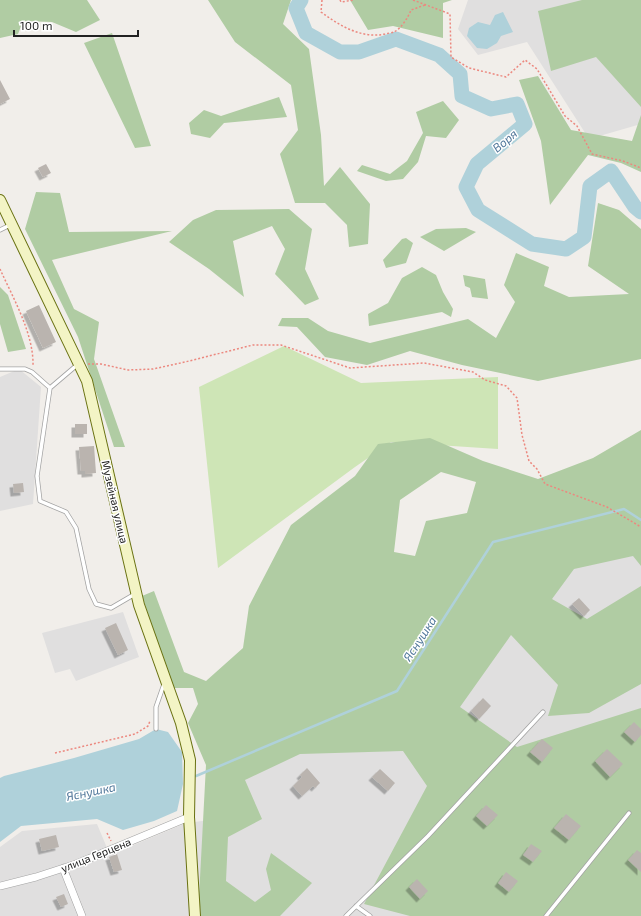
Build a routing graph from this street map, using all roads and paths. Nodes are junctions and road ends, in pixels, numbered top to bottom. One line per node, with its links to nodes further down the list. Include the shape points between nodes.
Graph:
1 (322, 0): 5 (path, via 321,12 332,20 362,35 376,36 394,32 412,10)
2 (340, 0): 3 (path)
3 (354, 0)
4 (413, 0): 5 (path)
5 (425, 5): 6 (path, via 450,14 451,57 469,68 506,77 525,60 537,69 565,116 576,126 592,154)
6 (641, 168)
7 (0, 200): 8 (street, Музейная улица)
8 (12, 224): 9 (lane); 11 (street, Музейная улица)
9 (0, 230)
10 (0, 269): 13 (path, via 22,318 31,350)
11 (79, 364): 14 (lane); 15 (path, via 101,364 128,370 153,369 253,344 281,344 350,368 424,363 473,372 486,380 506,386 517,398 522,435 529,461 545,484 608,508); 16 (street, Музейная улица, via 87,381)
12 (0, 369): 13 (lane, via 25,369)
13 (32, 372): 14 (lane)
14 (50, 388): 16 (lane, via 37,476 40,501 66,512 76,528 89,589 96,604 111,608)
15 (641, 527)
16 (136, 593): 17 (street, Музейная улица)
17 (166, 679): 18 (lane); 23 (street, Музейная улица, via 190,760)
18 (156, 707): 20 (lane); 21 (path, via 148,726 135,734)
19 (543, 712): 26 (lane, via 428,836)
20 (156, 729)
21 (55, 753)
22 (629, 813): 31 (lane)
23 (189, 816): 24 (street, улица Герцена); 28 (street, Музейная улица)
24 (63, 868): 25 (street, улица Герцена); 27 (street)
25 (0, 886)
26 (356, 906): 29 (lane); 30 (lane)
27 (82, 916)
28 (195, 916)
29 (346, 916)
30 (370, 916)
31 (546, 916)

